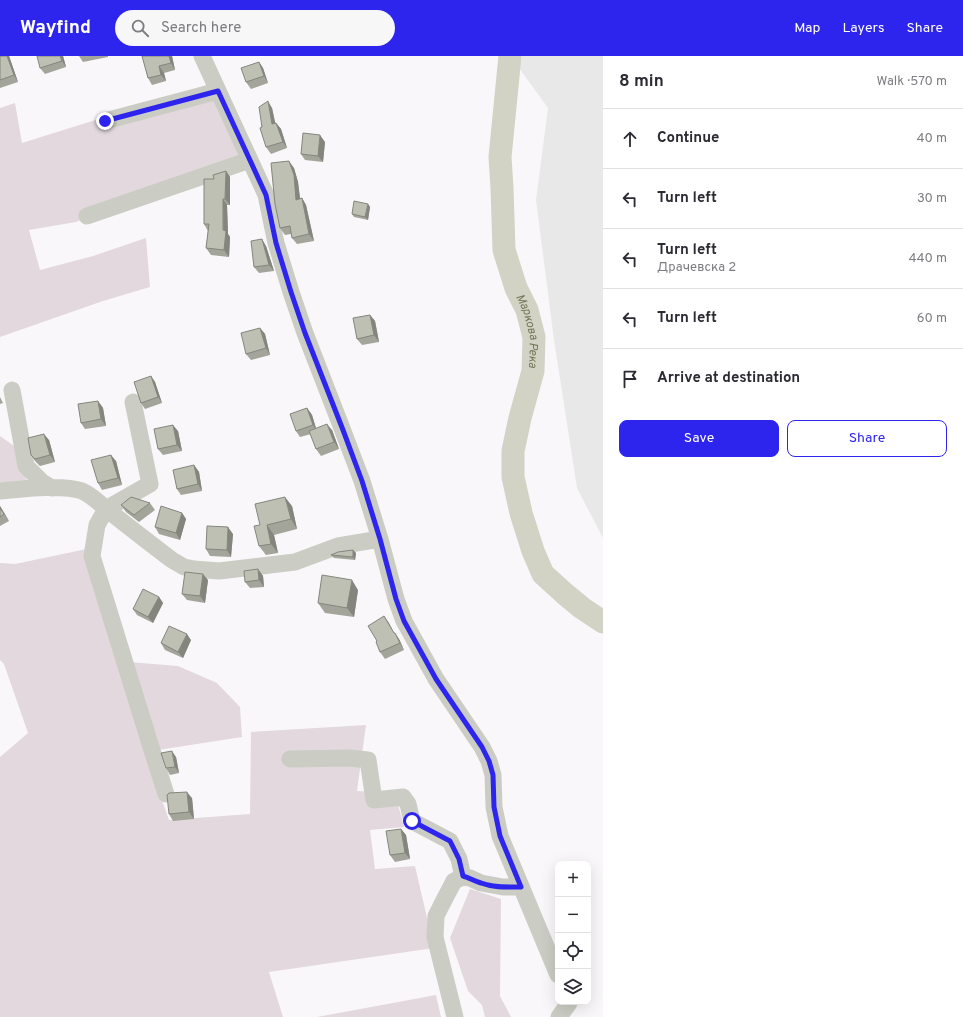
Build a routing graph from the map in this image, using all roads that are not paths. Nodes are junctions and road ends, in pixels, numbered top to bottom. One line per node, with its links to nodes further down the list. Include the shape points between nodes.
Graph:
1 (202, 56): 2 (street)
2 (218, 91): 3 (street); 4 (street)
3 (105, 121)
4 (250, 160): 5 (street); 11 (street, via 266,195 276,243 305,333 362,481)
5 (87, 216)
6 (12, 390): 8 (street, via 26,466)
7 (133, 402): 10 (street, via 150,484)
8 (52, 488): 9 (street); 10 (street, via 81,491 93,497)
9 (0, 490)
10 (106, 509): 11 (street, via 172,560 194,569 219,571 295,562 338,546); 13 (street, via 97,525 92,556)
11 (380, 539): 15 (street, via 404,621 436,679 489,761 500,836)
12 (290, 759): 14 (street, via 368,760 374,800 403,797 408,804 412,821 450,841 459,859)
13 (166, 794)
14 (463, 876): 15 (street, via 503,888); 18 (street, via 454,881 436,916 435,937)
15 (521, 887): 16 (street)
16 (555, 969)
17 (571, 1007): 19 (street)
18 (456, 1017)
19 (559, 1017)

